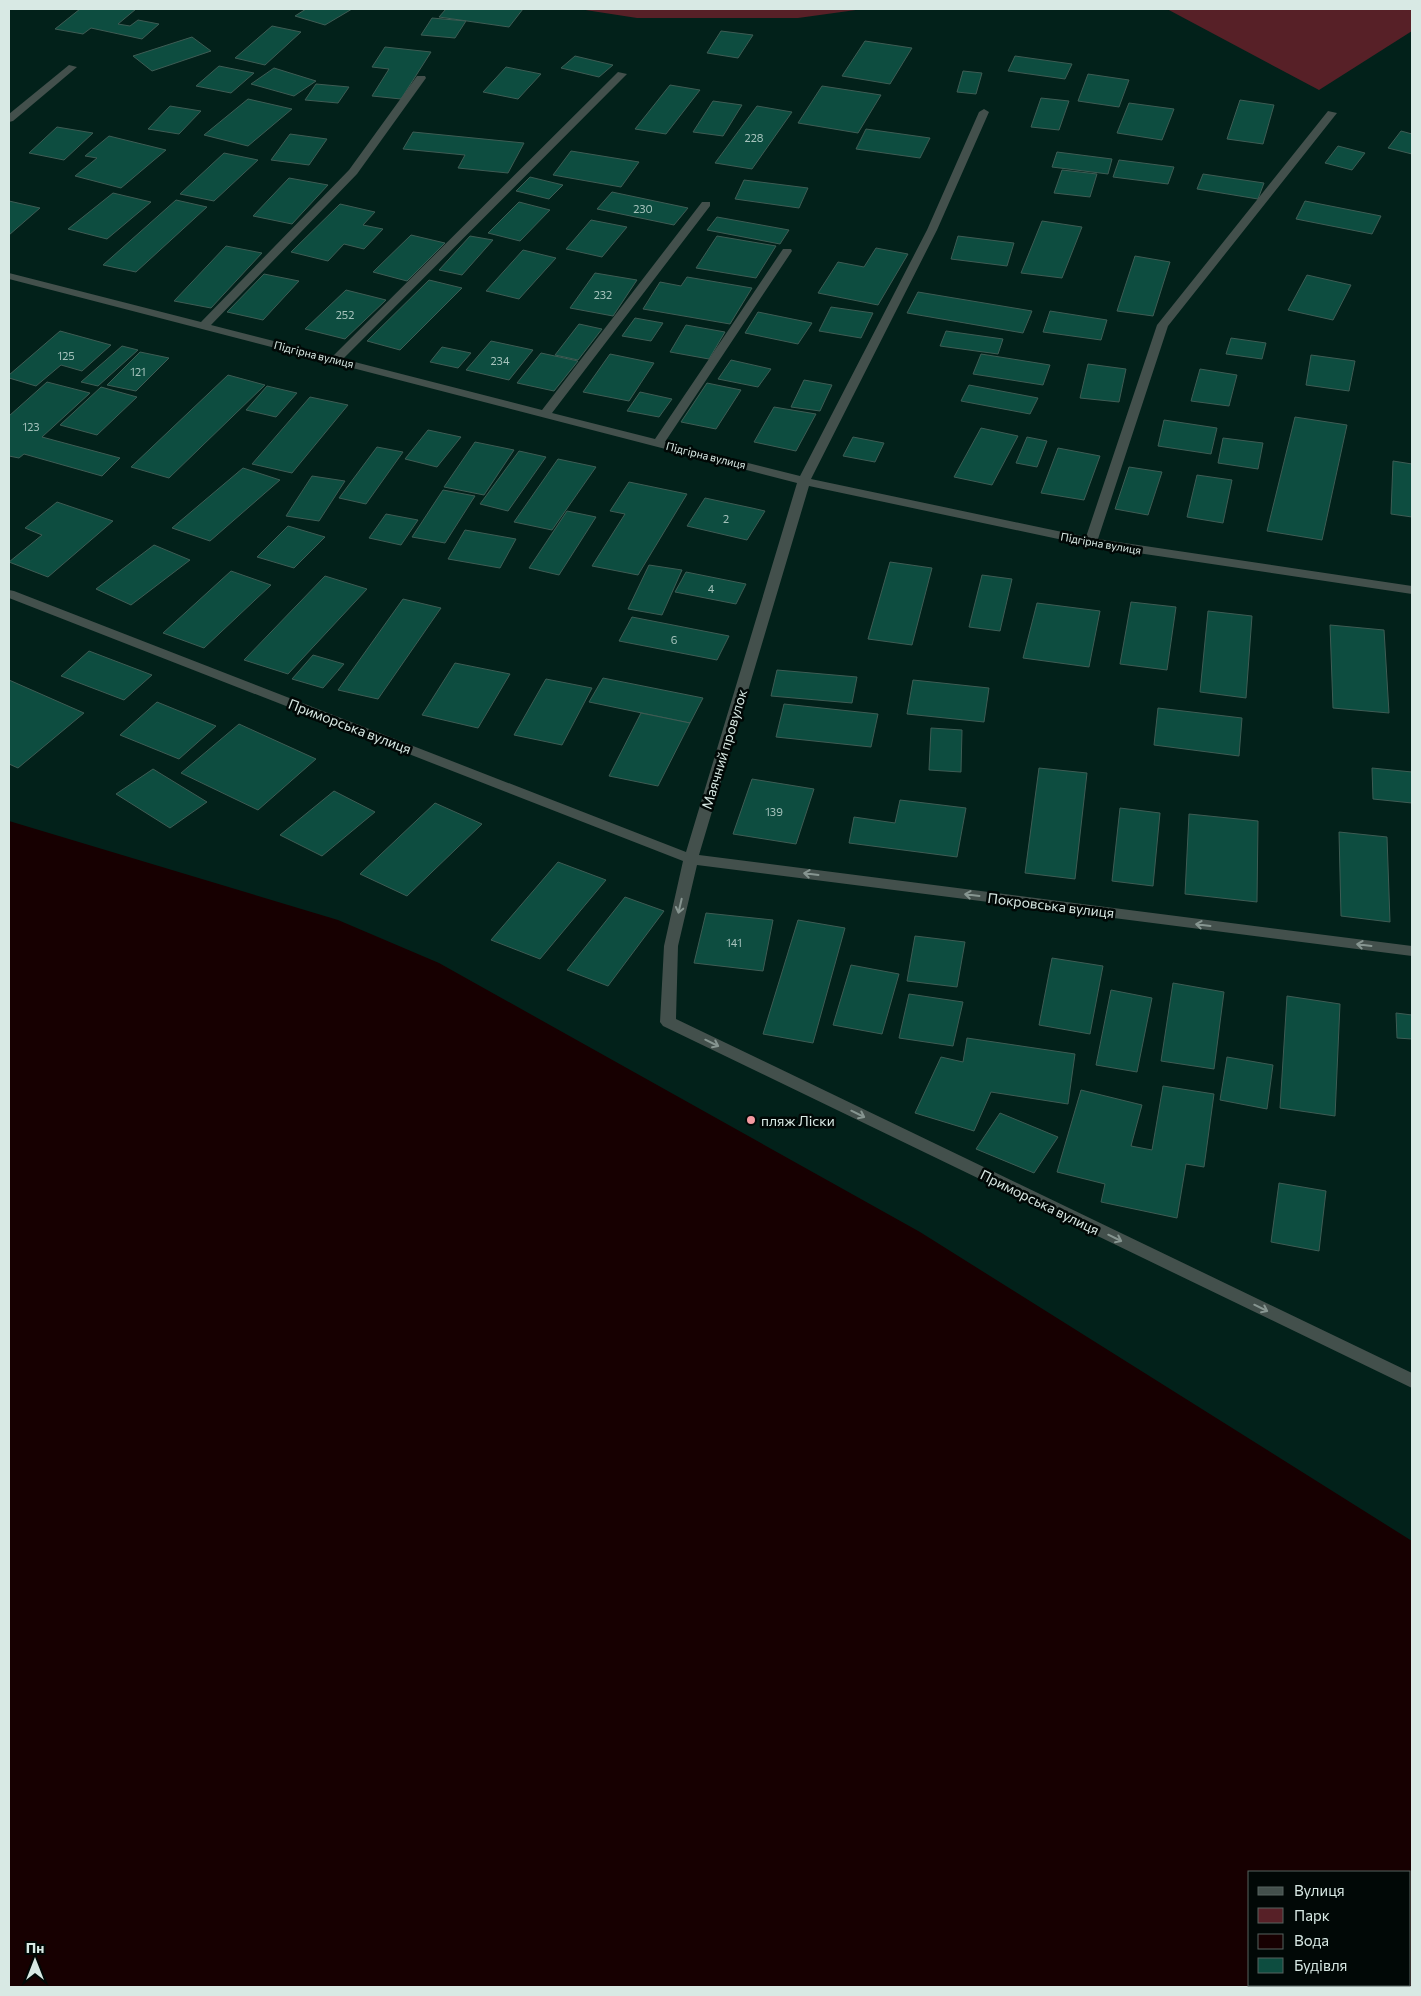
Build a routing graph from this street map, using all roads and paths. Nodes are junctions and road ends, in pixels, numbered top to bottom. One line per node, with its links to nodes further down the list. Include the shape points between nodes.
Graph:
1 (72, 67): 6 (street)
2 (622, 74): 11 (street)
3 (421, 78): 10 (street, via 353,172)
4 (984, 112): 14 (street, Маячний провулок, via 932,230)
5 (1332, 113): 15 (street, via 1163,325)
6 (9, 119)
7 (706, 204): 12 (street)
8 (787, 251): 13 (street)
9 (9, 276): 10 (street, Підгірна вулиця)
10 (204, 326): 11 (street, Підгірна вулиця)
11 (336, 360): 12 (street, Підгірна вулиця)
12 (545, 414): 13 (street, Підгірна вулиця)
13 (658, 443): 14 (street, Підгірна вулиця)
14 (804, 481): 15 (street, Підгірна вулиця); 18 (street, Маячний провулок)
15 (1091, 542): 16 (street, Підгірна вулиця)
16 (1412, 590)
17 (9, 594): 18 (street, Приморська вулиця)
18 (690, 859): 19 (street, Покровська вулиця, one-way to 18); 20 (street, Маячний провулок, one-way to 20, via 671,946)
19 (1412, 952)
20 (668, 1022): 21 (street, Приморська вулиця, one-way to 21)
21 (1412, 1381)

